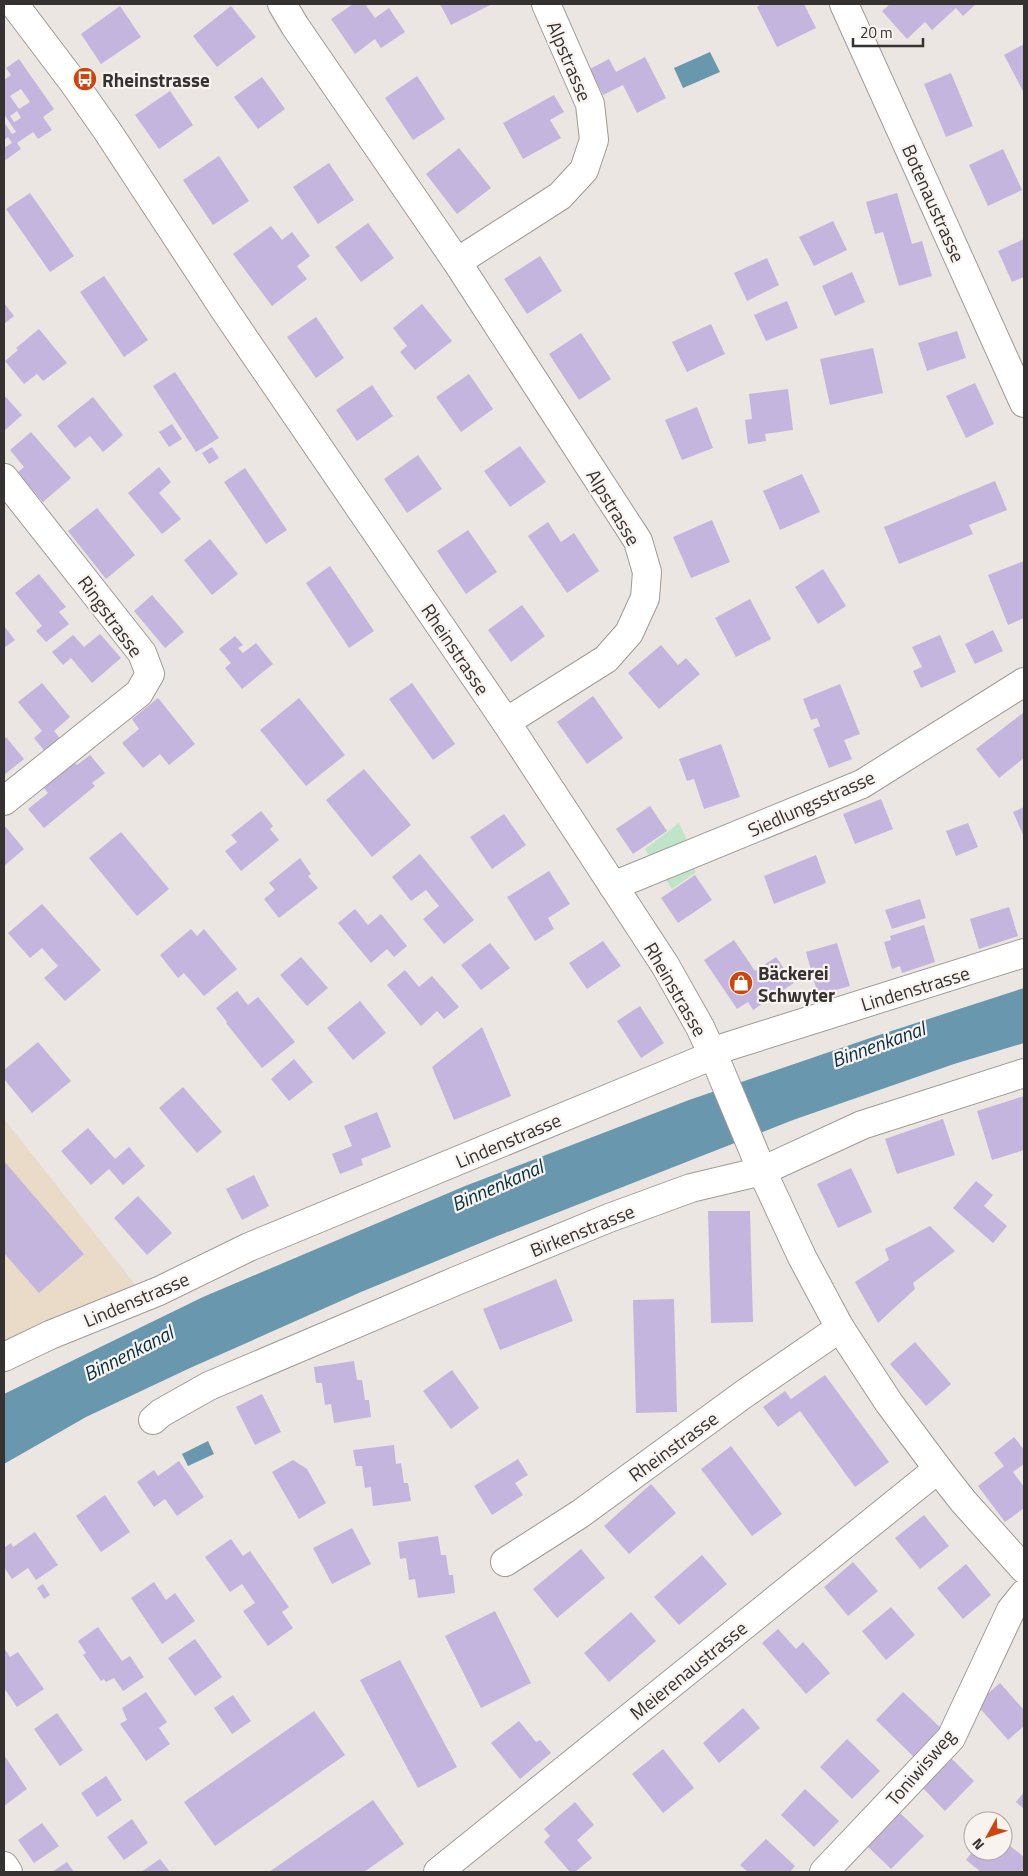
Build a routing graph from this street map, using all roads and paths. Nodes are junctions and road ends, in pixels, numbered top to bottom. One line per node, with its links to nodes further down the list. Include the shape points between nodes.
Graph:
1 (13, 4): 5 (street); 10 (street, Rheinstrasse, via 103,125 226,312)
2 (282, 4): 6 (street, Alpstrasse)
3 (546, 4): 6 (street, Alpstrasse, via 590,104 594,140 584,170 560,196)
4 (844, 4): 7 (street, Botenaustrasse)
5 (4, 21)
6 (457, 262): 10 (street, Alpstrasse, via 638,541 647,572 645,598 629,633 606,659)
7 (1024, 403)
8 (4, 478): 11 (street, Ringstrasse, via 142,654 150,674 139,693)
9 (1024, 682): 12 (street, Siedlungsstrasse, via 862,784)
10 (506, 722): 12 (street, Rheinstrasse)
11 (4, 801)
12 (613, 886): 14 (street, Rheinstrasse, via 665,965)
13 (1024, 953): 14 (street, Lindenstrasse, via 726,1047)
14 (715, 1061): 16 (street, Rheinstrasse); 18 (street, Lindenstrasse, via 249,1247 158,1291)
15 (1024, 1074): 16 (street, Birkenstrasse, via 862,1125)
16 (758, 1164): 17 (street, Rheinstrasse); 19 (street, Birkenstrasse, via 609,1218 209,1386)
17 (840, 1328): 20 (street, Rheinstrasse, via 888,1403); 21 (street, Rheinstrasse, via 580,1514)
18 (4, 1357)
19 (153, 1420)
20 (938, 1469): 22 (street, Rheinstrasse); 26 (street, Meierenaustrasse)
21 (505, 1562)
22 (1024, 1568)
23 (1024, 1594): 27 (street, Toniwisweg, via 1011,1610 951,1738)
24 (4, 1866): 25 (street)
25 (8, 1872)
26 (438, 1872)
27 (824, 1872)

